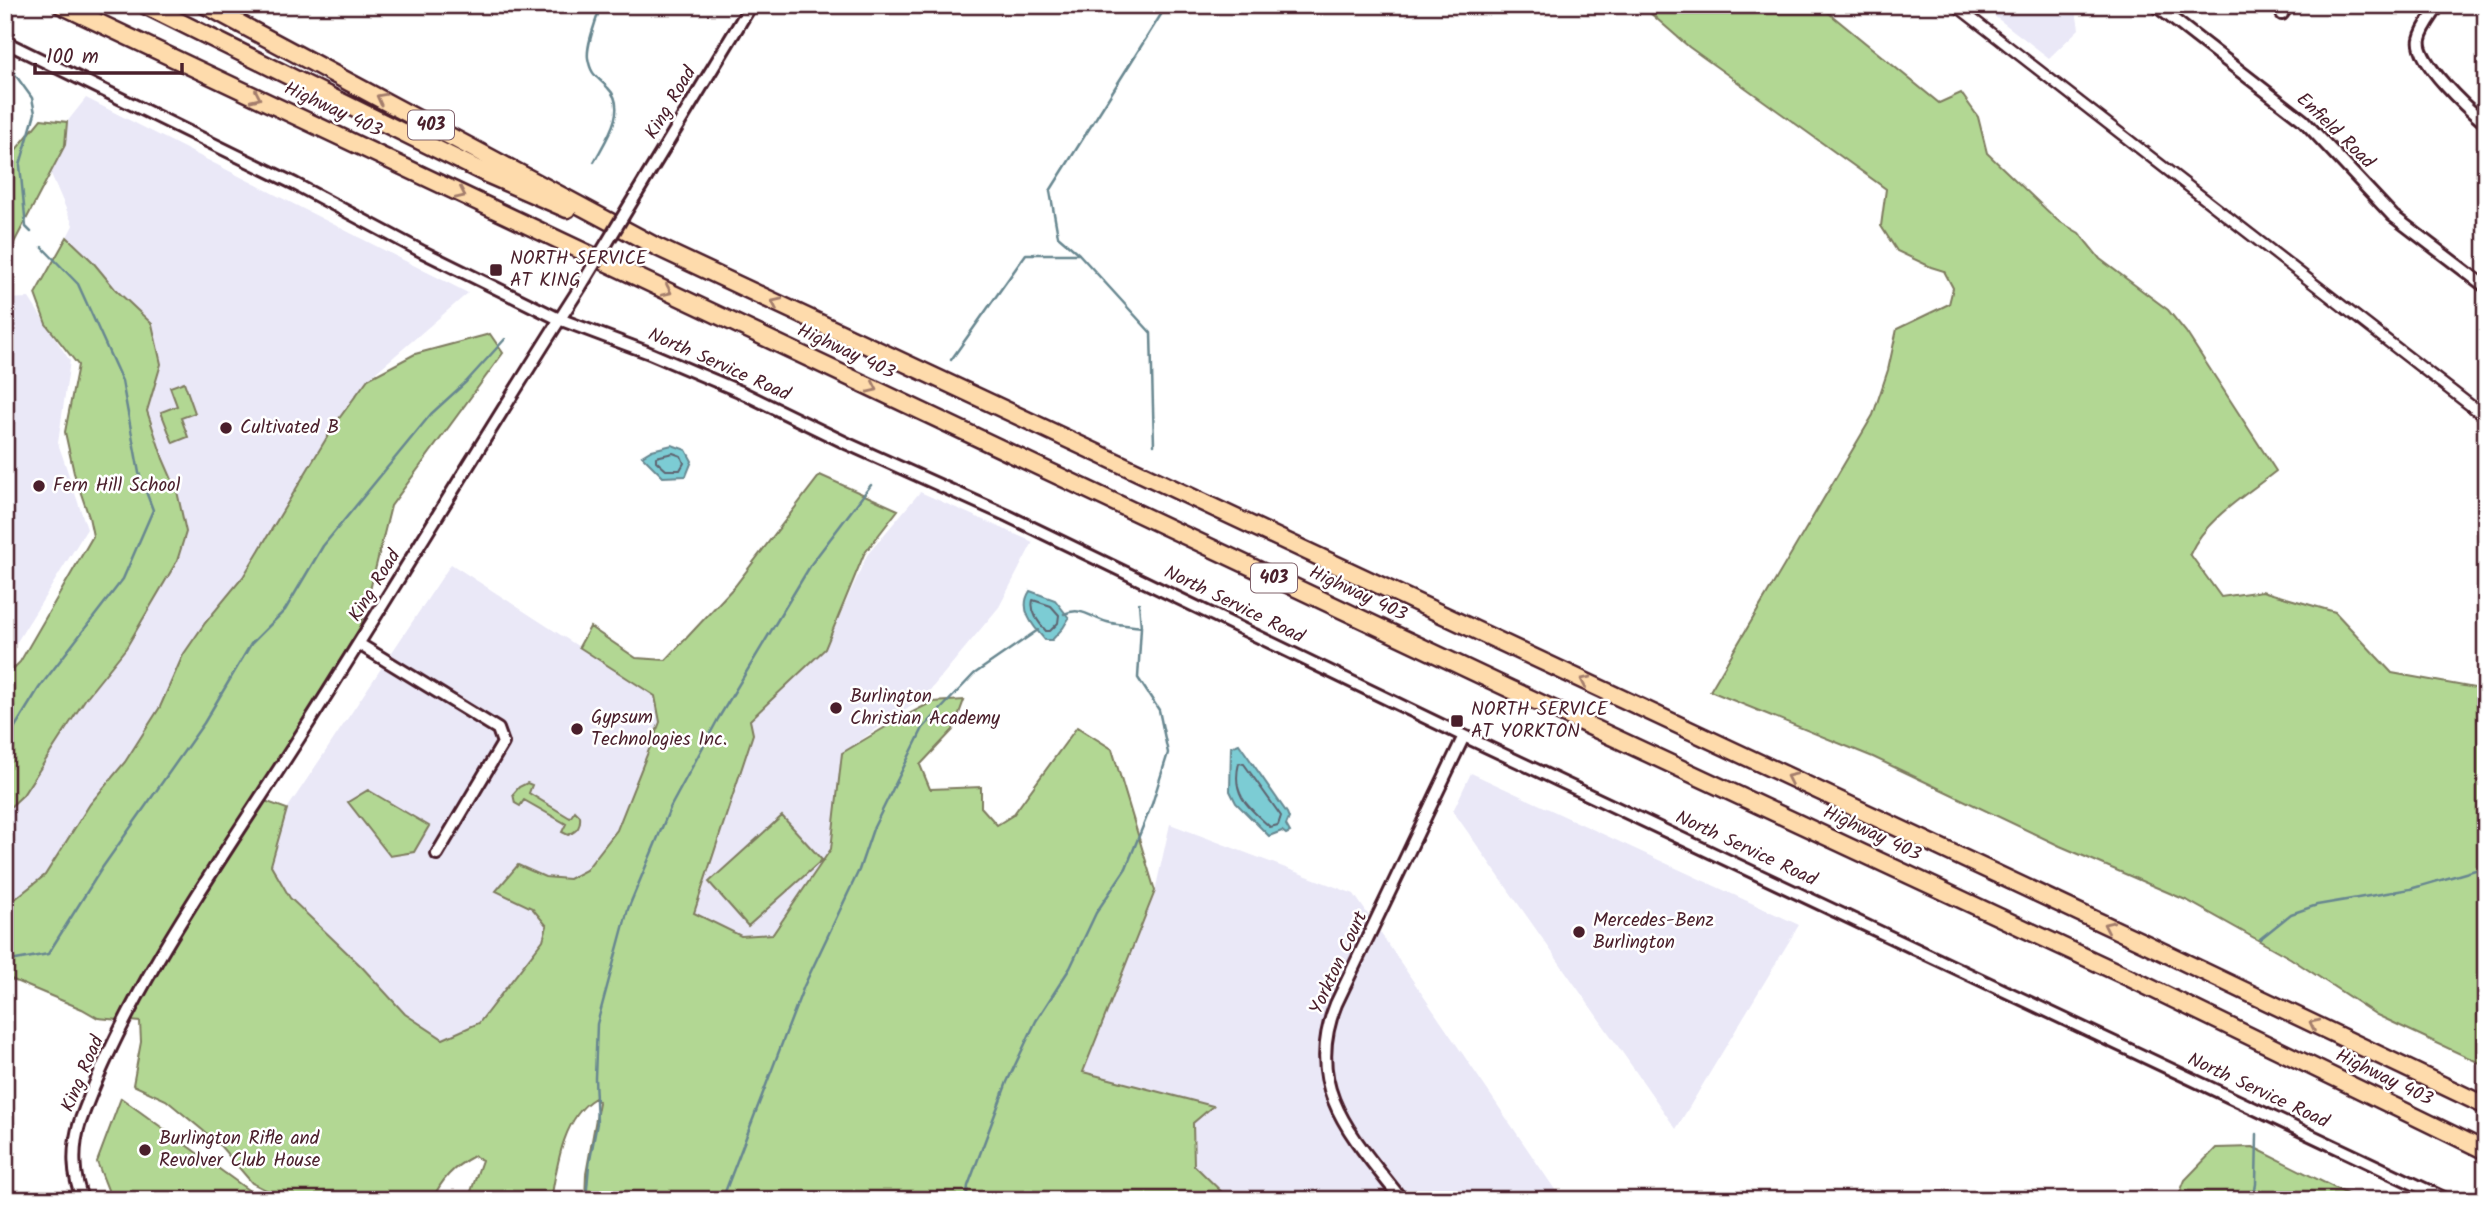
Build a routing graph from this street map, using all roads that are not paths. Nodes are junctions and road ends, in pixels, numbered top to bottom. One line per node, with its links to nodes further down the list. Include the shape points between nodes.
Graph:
1 (61, 5): 16 (highway, Highway 403 / 403, one-way to 16, via 2130,978)
2 (145, 5): 9 (highway, via 489,175)
3 (205, 5): 9 (highway, Highway 403 / 403, one-way to 3)
4 (751, 5): 11 (street, King Road, bridge)
5 (2155, 5): 10 (street, Enfield Road, via 2303,120 2393,216)
6 (2439, 5): 8 (street, via 2420,38 2420,47 2429,67)
7 (5, 41): 11 (street, North Service Road)
8 (2486, 124)
9 (657, 247): 15 (highway, Highway 403 / 403, one-way to 9)
10 (2486, 287)
11 (559, 319): 12 (street, King Road); 13 (street, North Service Road, via 739,391)
12 (359, 644): 14 (street, via 498,729 503,743); 17 (street, King Road, via 132,1006 80,1125 74,1157 76,1185)
13 (1464, 736): 18 (street, Yorkton Court, via 1327,1026 1325,1072 1334,1102 1349,1131); 19 (street, North Service Road)
14 (437, 854)
15 (2486, 1106)
16 (2486, 1150)
17 (83, 1200)
18 (1402, 1200)
19 (2448, 1200)

